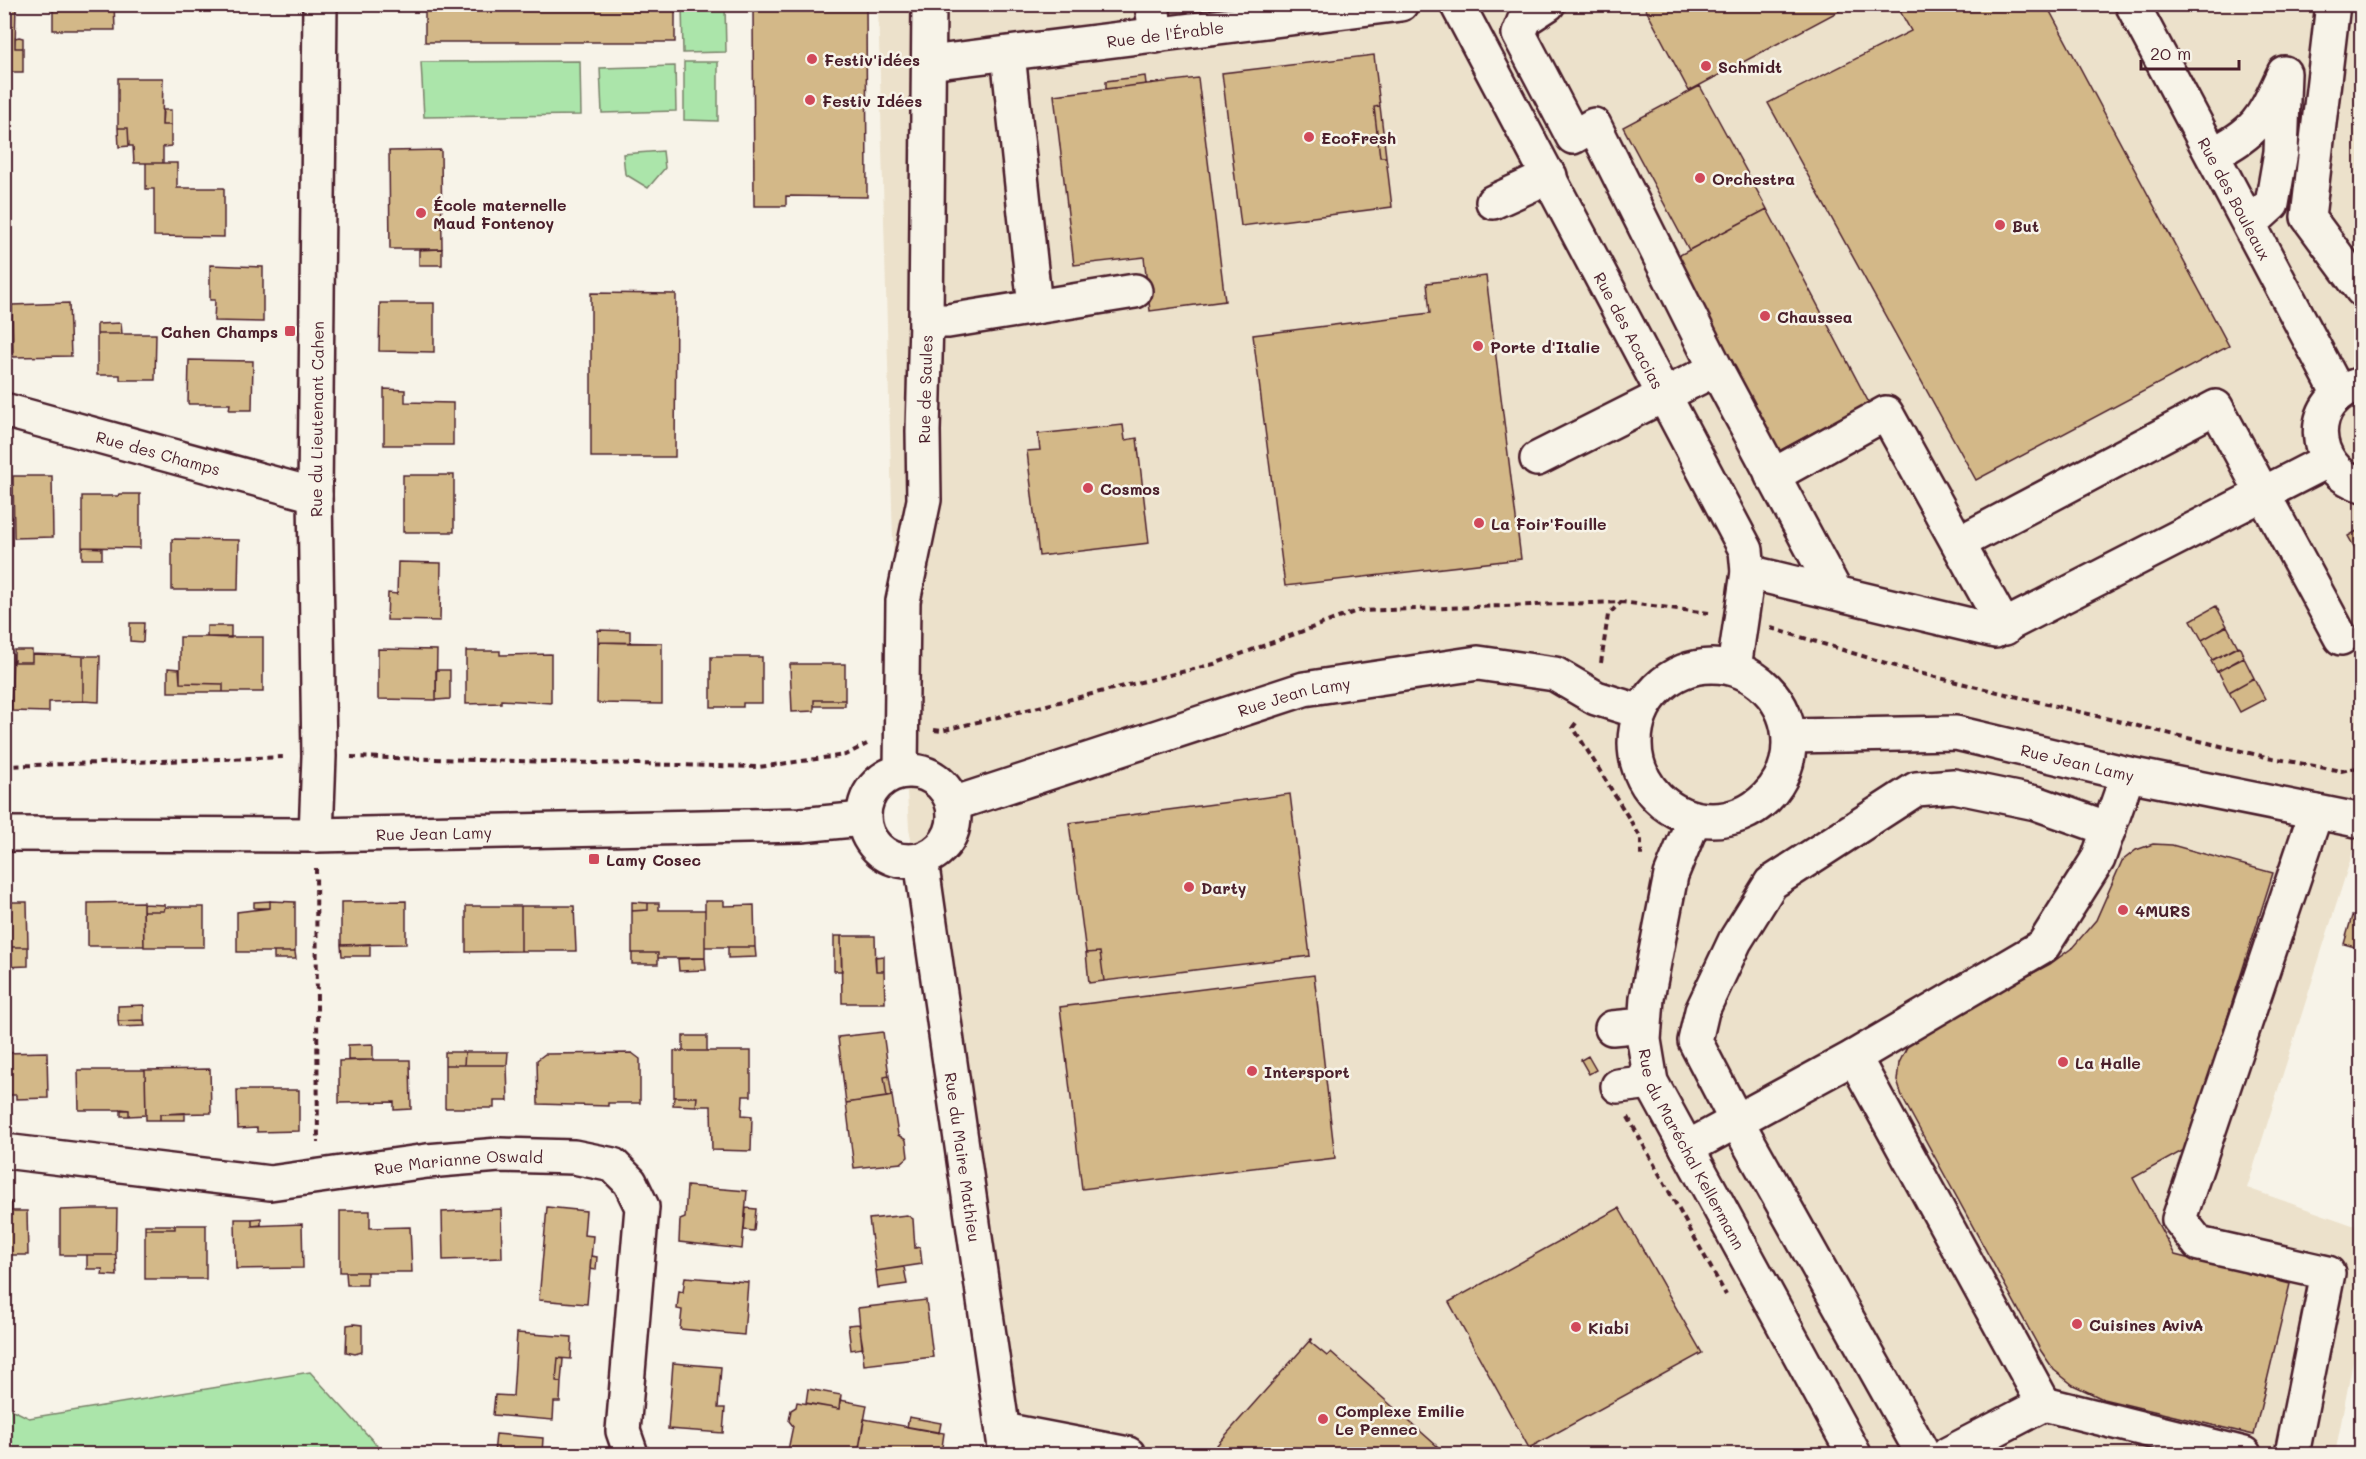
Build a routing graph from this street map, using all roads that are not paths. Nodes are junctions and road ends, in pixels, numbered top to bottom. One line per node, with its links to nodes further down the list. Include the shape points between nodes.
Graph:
1 (320, 4): 29 (street, Rue du Lieutenant Cahen)
2 (929, 4): 11 (street, Rue de Saules)
3 (1401, 4): 8 (street, Rue de l'Érable)
4 (1457, 4): 14 (street, Rue des Acacias)
5 (1548, 4): 12 (street, via 1525,19 1519,34)
6 (2132, 4): 13 (street, Rue des Bouleaux)
7 (2333, 4): 17 (street, via 2308,217)
8 (1215, 17): 9 (street, Rue de l'Érable)
9 (1154, 20): 10 (street, Rue de l'Érable)
10 (1008, 54): 11 (street, Rue de l'Érable); 19 (street)
11 (929, 63): 20 (street, Rue de Saules)
12 (1573, 136): 14 (street); 21 (street, via 1594,125)
13 (2213, 154): 16 (street, Rue des Bouleaux); 16 (street, via 2246,136 2262,119 2284,73 2281,152 2272,204)
14 (1544, 166): 15 (street); 23 (street, Rue des Acacias)
15 (1493, 202)
16 (2250, 224): 22 (street, Rue des Bouleaux)
17 (2361, 290)
18 (1134, 291): 19 (street)
19 (1035, 307): 20 (street)
20 (926, 321): 39 (street, Rue de Saules, via 924,500 903,601)
21 (1716, 369): 23 (street); 27 (street)
22 (2350, 389): 26 (street, Rue des Bouleaux, via 2322,418 2321,447)
23 (1663, 396): 25 (street); 32 (street, Rue des Acacias, via 1746,550)
24 (4, 410): 29 (street, Rue des Champs)
25 (1537, 459)
26 (2328, 461): 28 (street, via 2337,473); 30 (street)
27 (1772, 476): 31 (street, via 1886,413); 33 (street)
28 (2361, 485)
29 (315, 495): 48 (street, Rue du Lieutenant Cahen, via 319,756)
30 (2264, 495): 31 (street, via 2216,407); 34 (street); 35 (street)
31 (1959, 543): 34 (street)
32 (1748, 572): 33 (street); 36 (street, Rue des Acacias)
33 (1835, 591): 34 (street, via 1995,631)
34 (2005, 628)
35 (2341, 638)
36 (1734, 668): 37 (street, via 1709,665 1684,670 1658,687); 38 (street, via 1767,687 1782,708)
37 (1641, 711): 41 (street, Rue Jean Lamy, via 1596,698 1555,674 1478,663 1304,689); 44 (street, via 1634,746 1643,779 1665,804)
38 (1790, 736): 40 (street, Rue Jean Lamy, via 1956,733); 44 (street, via 1788,760 1779,784 1760,805 1728,819)
39 (901, 771): 41 (street, via 922,772 939,782); 43 (street, via 882,779 867,797)
40 (2128, 774): 42 (street, Rue Jean Lamy); 46 (street)
41 (953, 804): 49 (street, via 954,826 938,852)
42 (2316, 812): 45 (street, Rue Jean Lamy); 64 (street, via 2179,1219 2199,1244 2328,1273)
43 (863, 819): 48 (street, Rue Jean Lamy, via 801,825); 49 (street, via 873,846 895,860)
44 (1694, 819): 51 (street, Rue du Maréchal Kellermann, via 1671,875 1628,1027)
45 (2361, 821)
46 (2109, 829): 50 (street, via 2098,859 2043,946); 53 (street, via 2036,803 1954,786 1917,789 1771,882 1735,941 1701,1011 1695,1041)
47 (4, 834): 48 (street, Rue Jean Lamy)
48 (316, 835)
49 (921, 860): 57 (street, Rue du Maire Mathieu)
50 (1854, 1057): 53 (street); 56 (street)
51 (1651, 1082): 52 (street); 54 (street, Rue du Maréchal Kellermann)
52 (1618, 1086)
53 (1736, 1120): 54 (street); 61 (street)
54 (1687, 1148): 60 (street, Rue du Maréchal Kellermann)
55 (4, 1151): 58 (street, Rue Marianne Oswald, via 270,1183 499,1155 574,1157 613,1165 630,1182 642,1207 623,1431)
56 (2044, 1404): 62 (street); 63 (street)
57 (1004, 1442): 59 (street)
58 (631, 1455)
59 (1128, 1455)
60 (1854, 1455)
61 (1923, 1455)
62 (1948, 1455)
63 (2244, 1455)
64 (2292, 1455)

